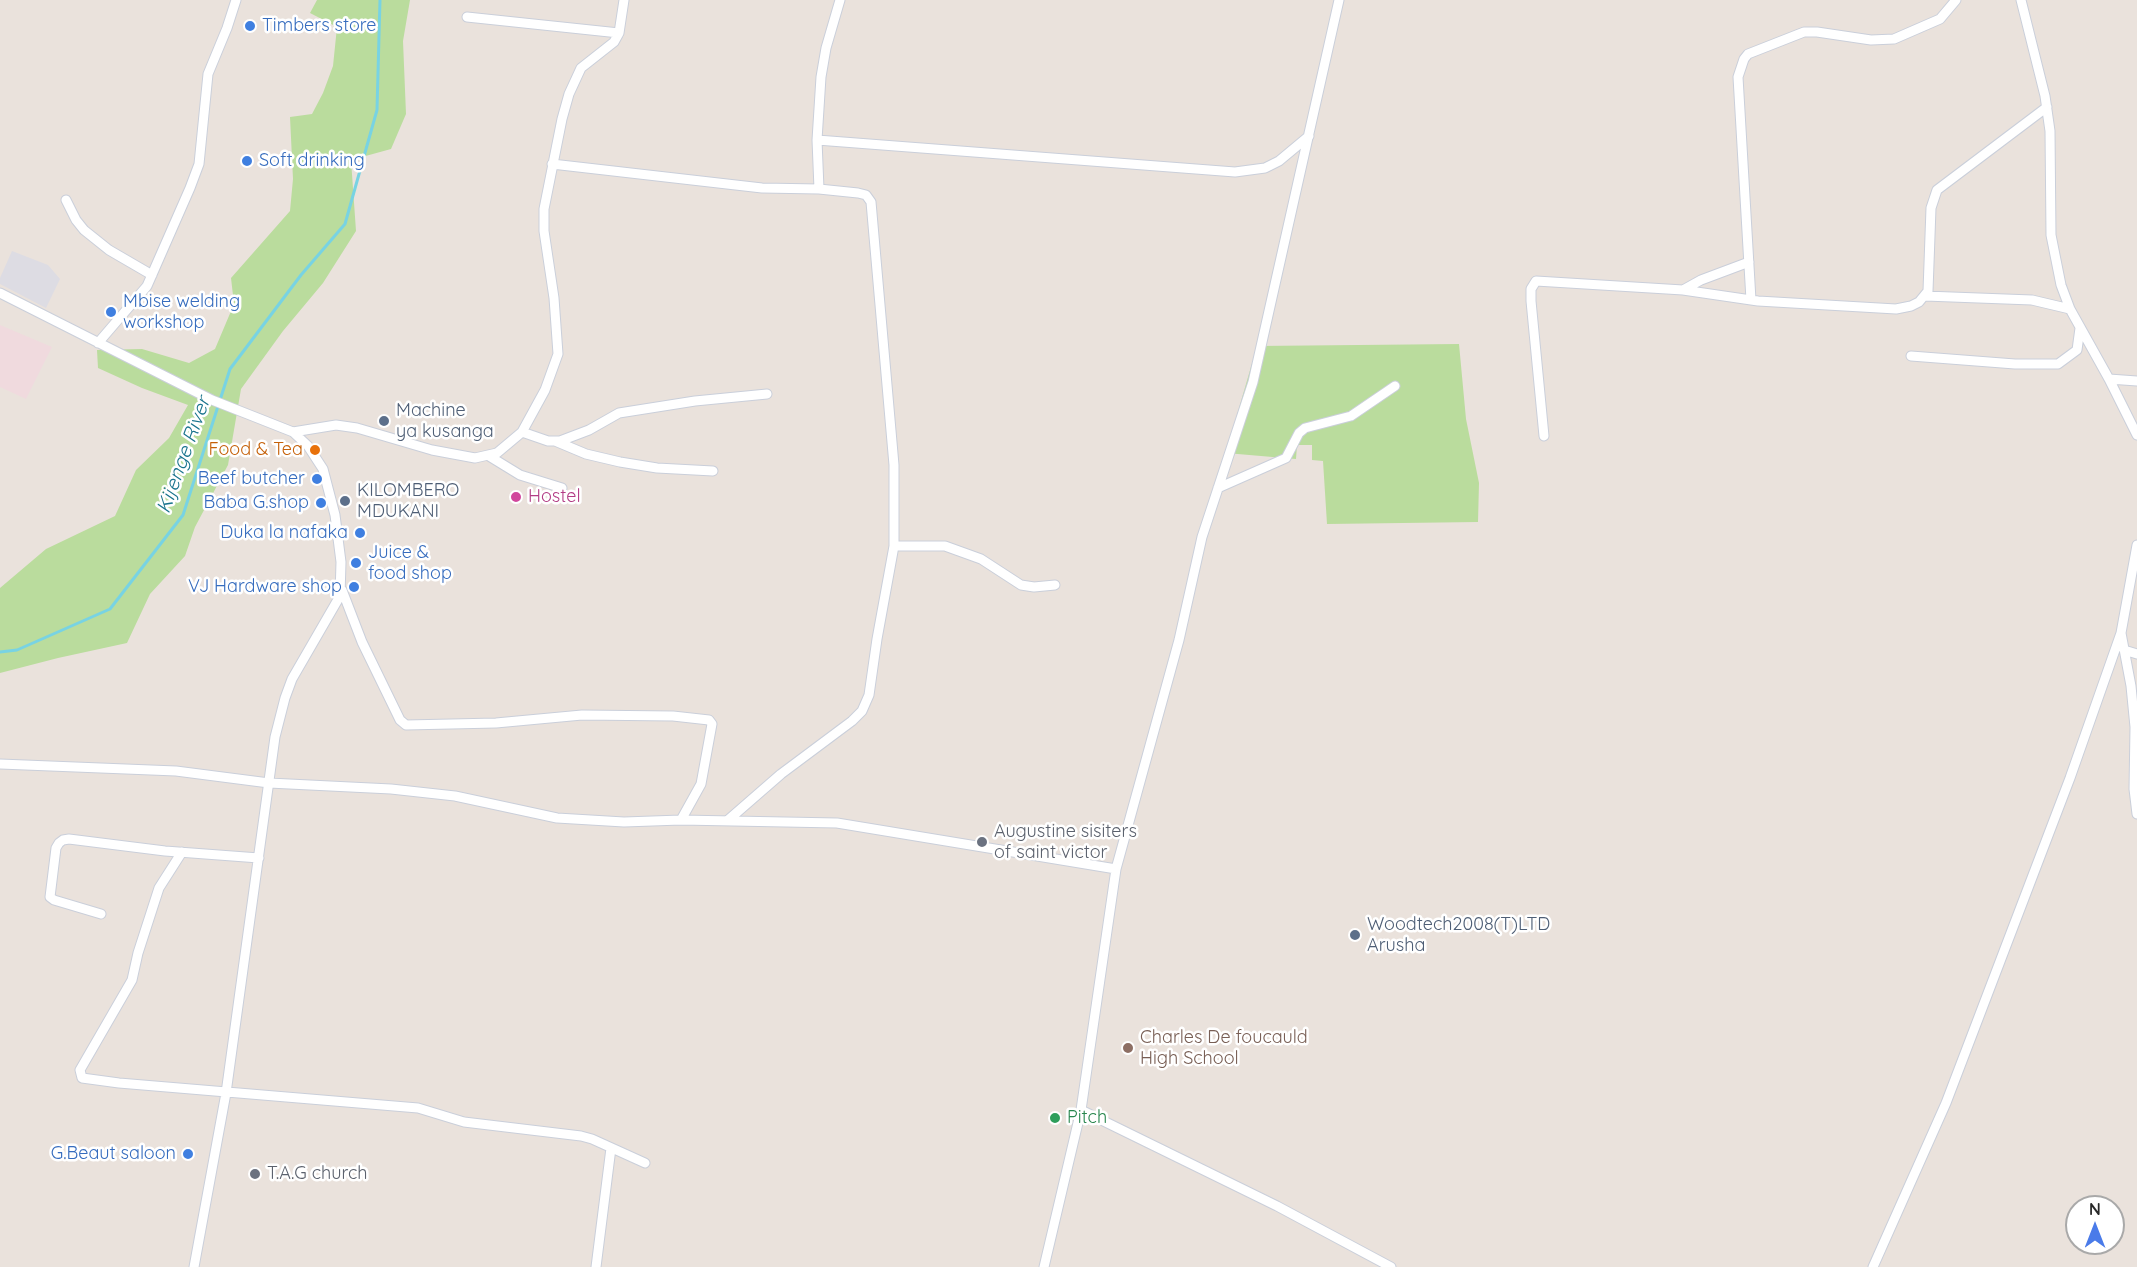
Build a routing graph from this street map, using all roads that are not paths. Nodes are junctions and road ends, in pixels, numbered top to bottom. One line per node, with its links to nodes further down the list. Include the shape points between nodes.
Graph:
1 (236, 0): 16 (street, via 208,74 197,170)
2 (624, 0): 8 (street)
3 (840, 0): 11 (street, via 821,77)
4 (1339, 0): 10 (street)
5 (1956, 0): 15 (street, via 1940,19 1894,39 1804,32 1744,58 1738,77)
6 (2020, 0): 9 (street)
7 (467, 17): 8 (street)
8 (619, 33): 12 (street, via 614,42 581,69 574,81)
9 (2047, 107): 19 (street, via 1937,190 1931,208 1928,291); 21 (street, via 2051,235)
10 (1309, 136): 11 (street, via 1265,168 1235,172); 37 (street, via 1253,382)
11 (817, 140): 13 (street)
12 (552, 164): 13 (street, via 762,188); 30 (street, via 544,231 558,354 545,390)
13 (819, 189): 39 (street, via 866,195 871,202 894,465)
14 (66, 200): 16 (street, via 84,230)
15 (1749, 262): 17 (street); 20 (street)
16 (152, 275): 23 (street, via 141,294)
17 (1683, 290): 20 (street); 32 (street, via 1545,280 1533,284 1531,301)
18 (0, 293): 23 (street)
19 (1924, 296): 20 (street, via 1911,306 1896,309); 21 (street, via 2032,300)
20 (1751, 300)
21 (2070, 309): 22 (street)
22 (2080, 328): 24 (street, via 2077,350 2058,364); 25 (street)
23 (98, 343): 29 (street, via 212,400)
24 (1911, 356)
25 (2109, 379): 26 (street); 31 (street)
26 (2137, 381)
27 (1395, 386): 37 (street, via 1351,416 1305,428 1286,458)
28 (767, 394): 33 (street, via 627,412 568,439)
29 (293, 432): 34 (street, via 336,425 458,456); 41 (street, via 316,456 329,488 339,537)
30 (522, 432): 33 (street); 34 (street)
31 (2137, 435)
32 (1544, 436)
33 (555, 441): 35 (street, via 620,462)
34 (489, 456): 36 (street, via 519,475)
35 (712, 471)
36 (562, 488)
37 (1218, 488): 52 (street)
38 (2137, 545): 42 (street)
39 (894, 546): 40 (street, via 945,546 981,559 1021,585); 49 (street, via 869,695 862,711)
40 (1055, 585)
41 (341, 588): 46 (street, via 288,688 275,737); 48 (street, via 362,642 406,725 496,723 582,715 673,716 711,721 701,784)
42 (2121, 633): 43 (street); 62 (street, via 1946,1102)
43 (2124, 650): 44 (street); 47 (street, via 2135,727)
44 (2137, 654)
45 (0, 764): 46 (street, via 176,771)
46 (269, 783): 48 (street, via 430,793 557,818); 51 (street)
47 (2137, 814)
48 (681, 820): 49 (street)
49 (727, 821): 52 (street, via 837,823)
50 (182, 852): 51 (street); 53 (street, via 69,839 59,843 51,897); 54 (street, via 156,893 129,988 80,1074 85,1080)
51 (259, 858): 54 (street)
52 (1116, 869): 55 (street)
53 (101, 914)
54 (226, 1093): 56 (street, via 418,1108 464,1122 581,1136); 58 (street)
55 (1081, 1110): 60 (street); 61 (street)
56 (611, 1148): 57 (street); 59 (street)
57 (645, 1163)
58 (194, 1267)
59 (596, 1267)
60 (1044, 1267)
61 (1391, 1267)
62 (1873, 1267)

